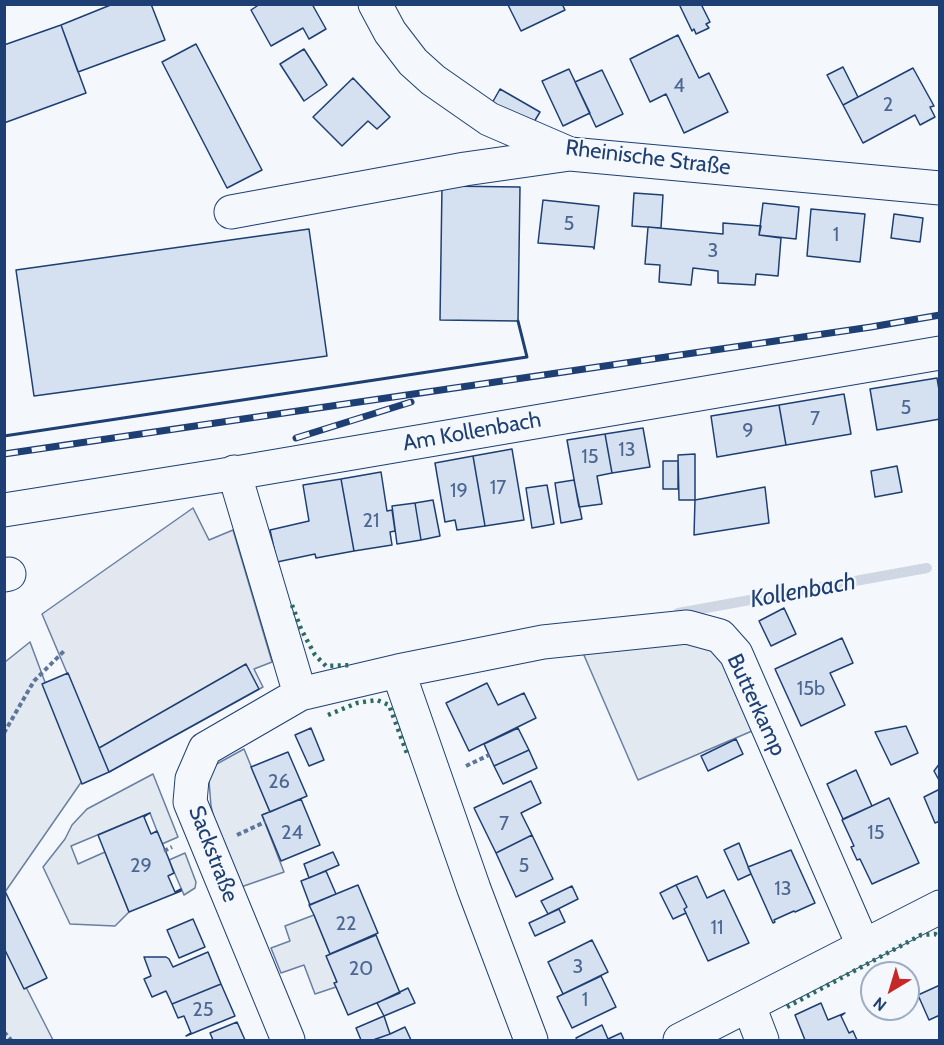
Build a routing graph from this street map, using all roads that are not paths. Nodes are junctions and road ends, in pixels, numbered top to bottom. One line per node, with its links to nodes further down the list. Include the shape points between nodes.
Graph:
1 (375, 4): 2 (street, Rheinische Straße, via 390,32 433,80 489,119)
2 (570, 154): 3 (street, Rheinische Straße); 4 (street)
3 (939, 188)
4 (231, 212)
5 (939, 352): 6 (street, Am Kollenbach)
6 (234, 472): 7 (street, Am Kollenbach); 9 (street)
7 (4, 510)
8 (398, 671): 9 (street, Butterkamp); 11 (street, Butterkamp, via 543,642 687,627 720,636 736,654); 14 (street)
9 (300, 694): 13 (street, Sackstraße, via 205,749 192,779 190,802)
10 (939, 907): 11 (street)
11 (863, 945): 12 (street)
12 (749, 1006): 15 (street); 16 (street)
13 (288, 1041)
14 (531, 1041)
15 (680, 1041)
16 (762, 1041)

